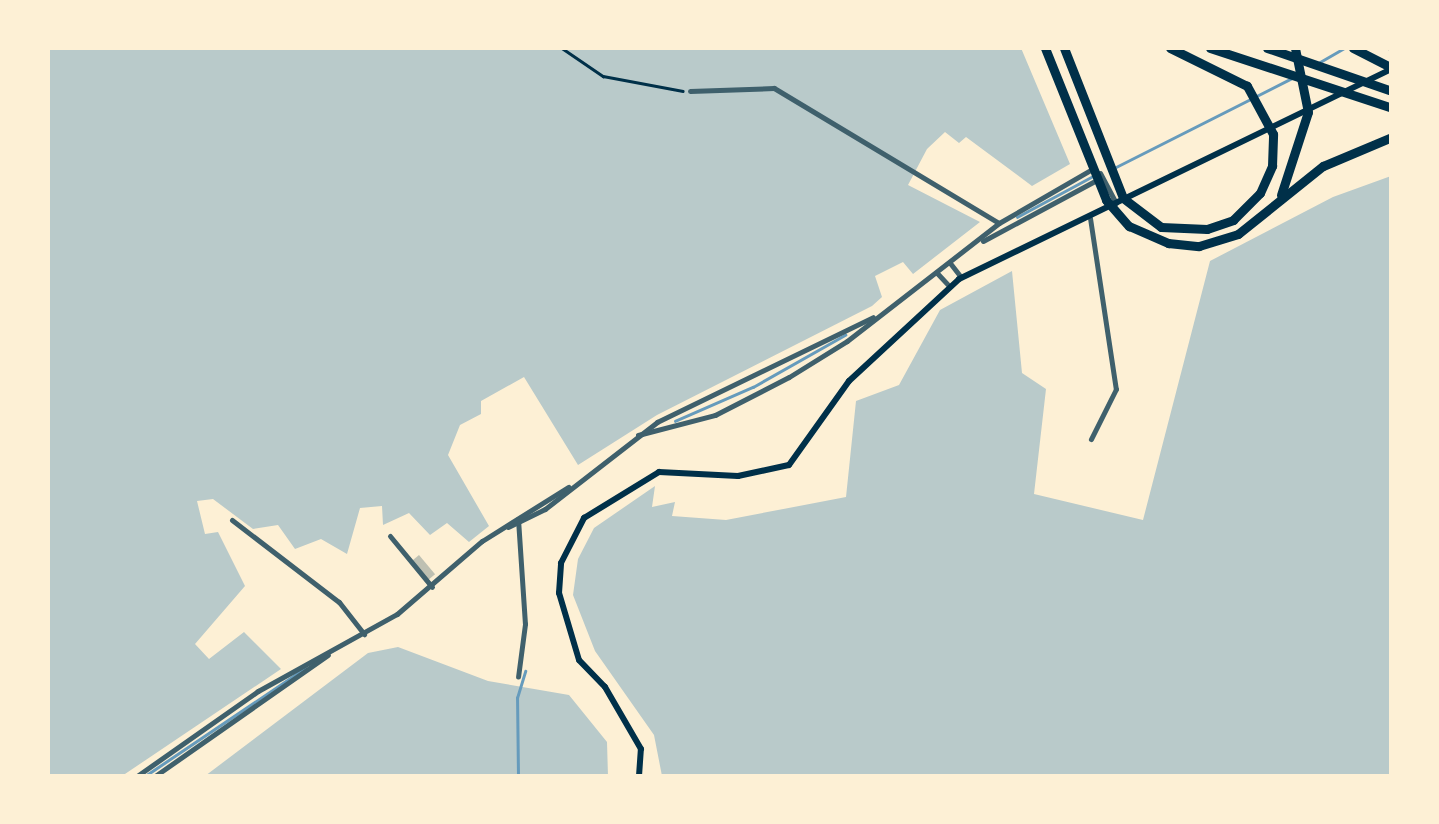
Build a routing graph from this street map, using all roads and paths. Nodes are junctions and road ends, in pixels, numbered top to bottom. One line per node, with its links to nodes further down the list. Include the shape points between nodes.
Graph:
1 (562, 48): 10 (path, via 602,76)
2 (1044, 48): 16 (highway, via 1098,186 1130,226 1156,240 1200,246 1238,234)
3 (1064, 48): 4 (highway, via 1123,198 1161,226 1207,230 1232,220 1260,193 1272,166 1272,134 1247,86)
4 (1170, 48)
5 (1210, 48): 12 (highway)
6 (1267, 48): 11 (highway)
7 (1295, 48): 16 (highway, via 1307,90 1306,124 1293,172)
8 (1354, 48): 9 (highway)
9 (1392, 68): 15 (main road)
10 (690, 91): 19 (street, via 774,88)
11 (1392, 91)
12 (1392, 108)
13 (1392, 137): 16 (highway, via 1335,159)
14 (1100, 174): 15 (street); 19 (street); 21 (street)
15 (1117, 205): 17 (main road)
16 (1267, 212)
17 (1090, 218): 18 (main road); 20 (street)
18 (1081, 222): 20 (street); 24 (main road)
19 (999, 223): 21 (street)
20 (1090, 242): 28 (street, via 1116,388)
21 (976, 244): 22 (street)
22 (950, 264): 23 (street); 24 (street)
23 (937, 273): 25 (street); 26 (street)
24 (961, 278): 25 (main road)
25 (948, 286): 38 (main road, via 848,380 789,465 749,476 659,472 584,518 557,580 586,668 641,749)
26 (880, 314): 27 (street); 27 (street, via 804,368 715,415)
27 (638, 435): 29 (street)
28 (1091, 439)
29 (518, 519): 32 (street); 35 (street, via 525,624)
30 (232, 520): 33 (street, via 339,602)
31 (390, 536): 32 (street)
32 (432, 587): 33 (street)
33 (364, 634): 34 (street)
34 (333, 651): 36 (street, via 258,691); 37 (street)
35 (518, 677)
36 (137, 776)
37 (154, 776)
38 (639, 776)

